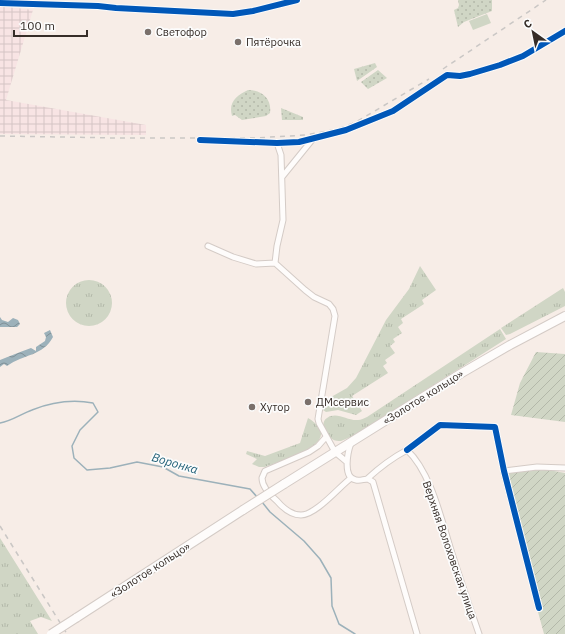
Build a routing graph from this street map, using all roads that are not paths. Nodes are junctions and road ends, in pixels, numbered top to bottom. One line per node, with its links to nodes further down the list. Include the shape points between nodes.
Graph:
1 (297, 0): 2 (street, via 233,14)
2 (62, 2): 3 (street)
3 (0, 3)
4 (565, 31): 6 (street, via 527,54 505,63 470,74 447,75 389,113)
5 (200, 140): 7 (street)
6 (312, 140): 7 (street); 8 (street)
7 (277, 144): 8 (street, via 282,155)
8 (282, 177): 10 (street, via 283,220)
9 (208, 246): 10 (street, via 256,264)
10 (275, 263): 12 (street, via 314,297 329,304 334,312 318,419)
11 (565, 316): 13 (main road, «Золотое кольцо», via 460,374)
12 (326, 437): 15 (street); 19 (street, via 309,452 265,471 262,478 265,487 285,508 293,513 303,514 318,507)
13 (351, 442): 15 (main road, «Золотое кольцо»); 16 (street)
14 (407, 450): 18 (street, via 440,425 495,427); 20 (street, via 382,465); 24 (street, Верхняя Волоховская улица, via 423,471 435,500)
15 (335, 452): 16 (street); 22 (main road, «Золотое кольцо», bridge)
16 (347, 462): 19 (street)
17 (565, 468): 18 (street, via 537,467)
18 (504, 471): 21 (street)
19 (351, 478): 20 (street)
20 (367, 479): 23 (street, via 372,481)
21 (539, 608)
22 (51, 634)
23 (417, 634)
24 (479, 634)

